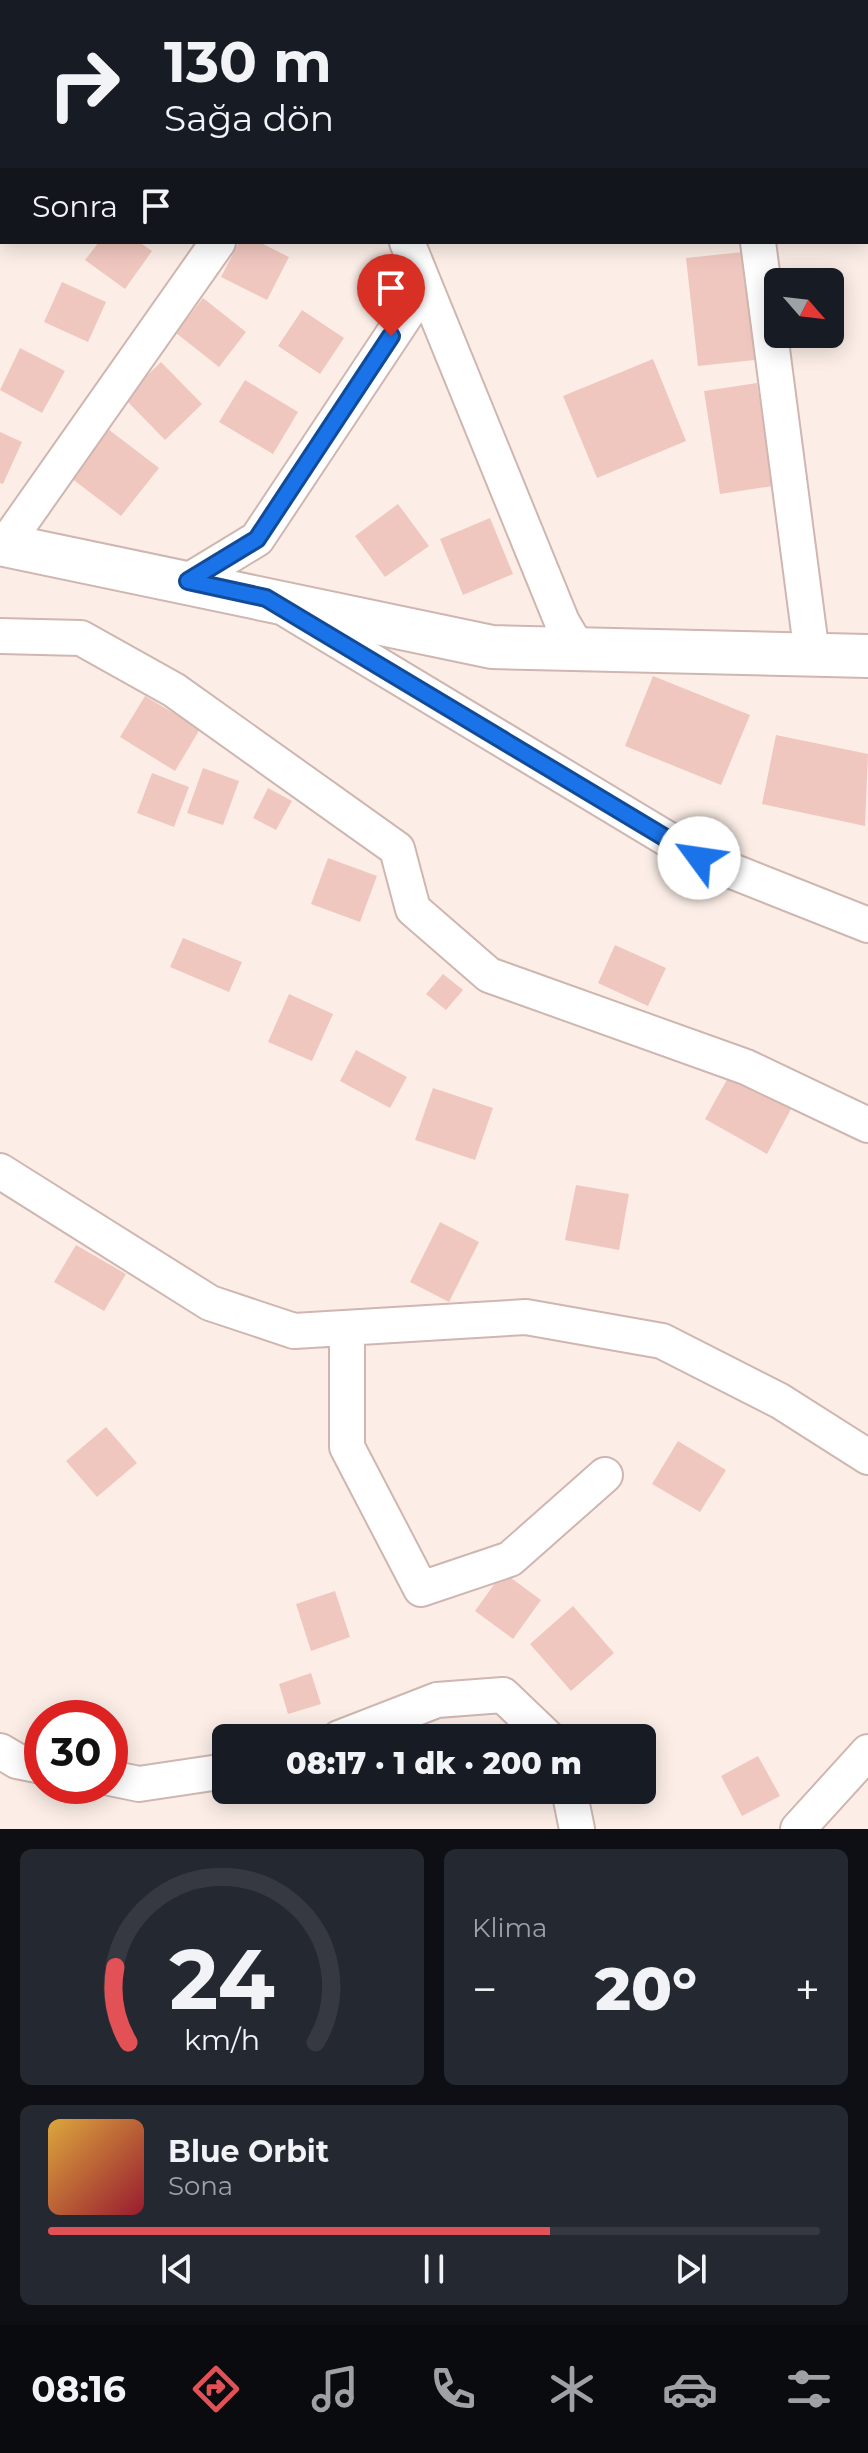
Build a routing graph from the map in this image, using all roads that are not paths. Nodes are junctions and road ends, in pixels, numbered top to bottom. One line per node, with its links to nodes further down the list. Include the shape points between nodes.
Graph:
1 (217, 244): 5 (street)
2 (408, 244): 4 (street)
3 (758, 244): 10 (street)
4 (425, 286): 6 (street, via 257,539); 9 (street, via 562,622)
5 (3, 544): 6 (street)
6 (188, 581): 7 (street)
7 (266, 598): 9 (street, via 492,647); 12 (street, via 699,858)
8 (0, 636): 13 (street, via 81,638 174,690 397,849 413,909 489,975 746,1067)
9 (578, 649): 10 (street)
10 (812, 655): 11 (street)
11 (868, 656)
12 (868, 925)
13 (868, 1125)
14 (0, 1171): 15 (street, via 210,1303 294,1331)
15 (347, 1329): 16 (street, via 526,1317 662,1341 780,1401); 17 (street, via 347,1447 421,1589 510,1559)
16 (868, 1457)
17 (605, 1475)
18 (375, 1724): 19 (street, via 437,1700 503,1695)
19 (533, 1724)
20 (0, 1751): 22 (street)
21 (868, 1752): 27 (street)
22 (24, 1762)
23 (212, 1773): 24 (street)
24 (128, 1782)
25 (572, 1804): 26 (street)
26 (577, 1829)
27 (798, 1829)

